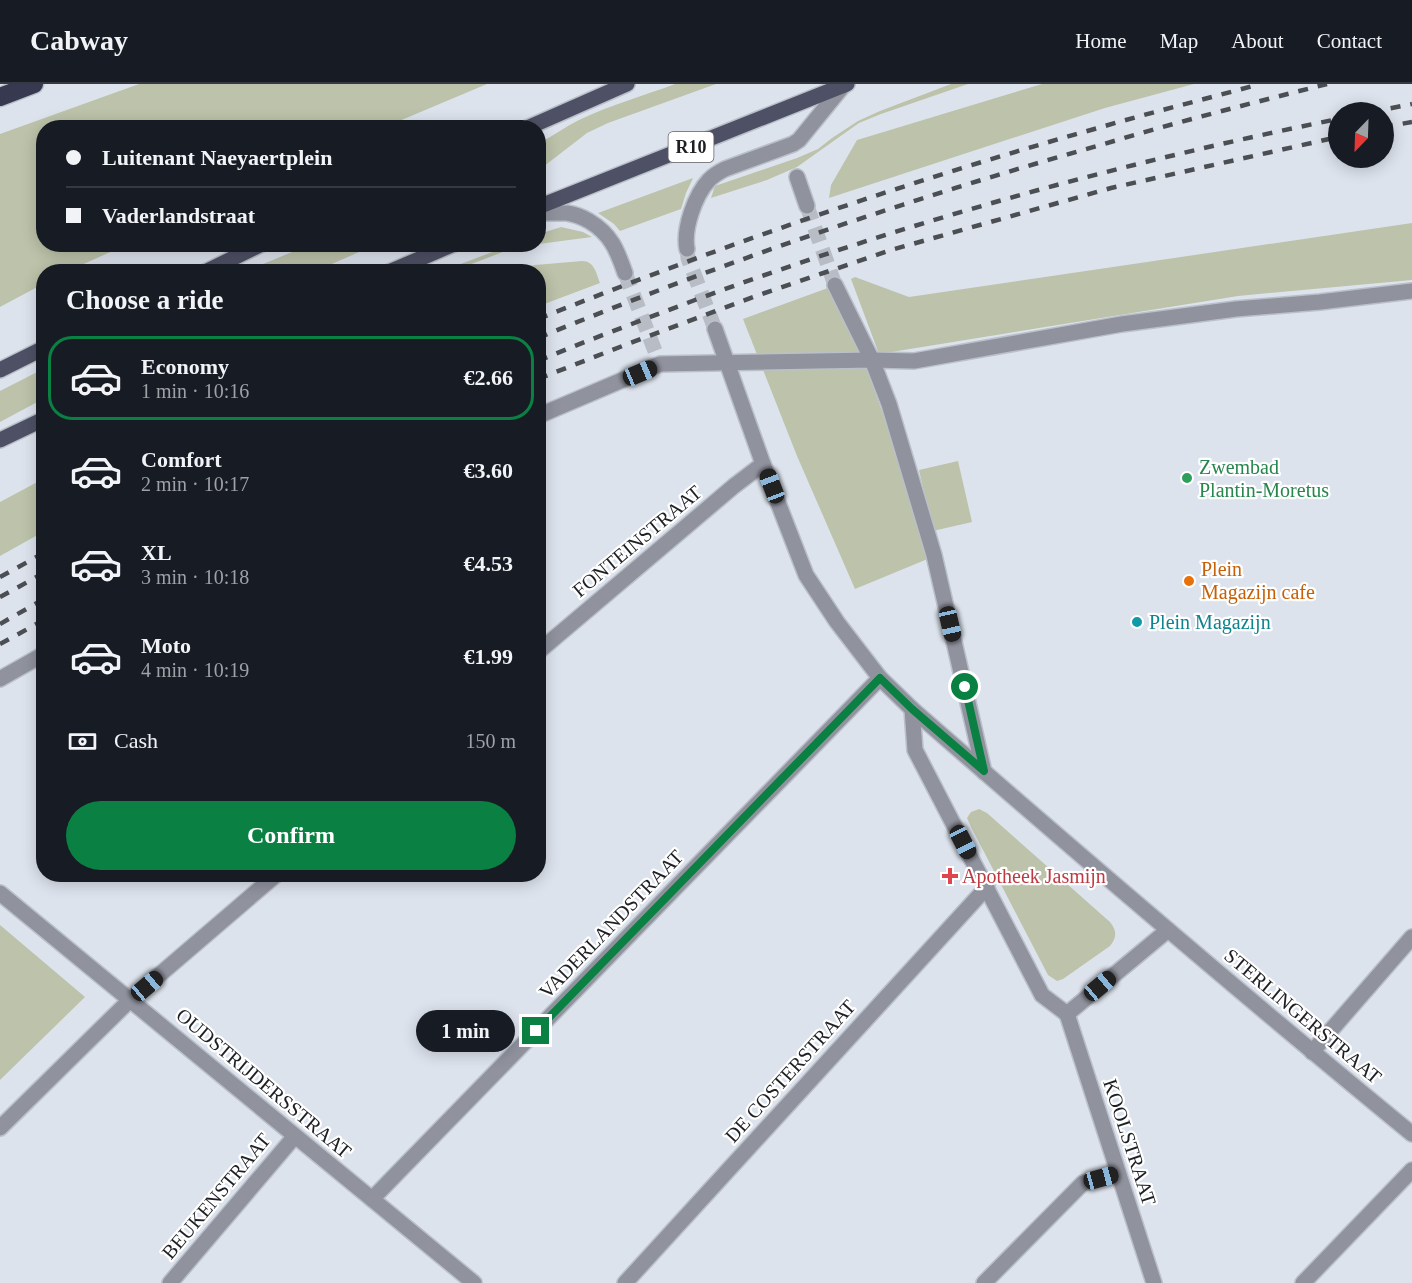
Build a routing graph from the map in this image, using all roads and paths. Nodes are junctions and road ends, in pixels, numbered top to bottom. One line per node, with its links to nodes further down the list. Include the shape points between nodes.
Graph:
1 (34, 84): 4 (highway)
2 (627, 84): 5 (main road)
3 (845, 85): 7 (main road, R10); 10 (street, via 799,140 725,169 707,182 692,211)
4 (0, 97)
5 (545, 120)
6 (797, 177): 8 (street)
7 (546, 204)
8 (807, 206)
9 (546, 213): 15 (street, via 569,213 600,227)
10 (687, 249)
11 (246, 252): 13 (main road)
12 (435, 252): 14 (main road)
13 (221, 264)
14 (408, 264)
15 (626, 273)
16 (835, 285): 20 (street)
17 (1412, 291): 20 (street, via 1122,324 914,361)
18 (715, 329): 21 (street, STERLINGERSTRAAT)
19 (36, 352): 22 (main road)
20 (872, 360): 21 (street); 32 (street, via 934,555)
21 (728, 363): 23 (street, via 657,357); 26 (street, STERLINGERSTRAAT)
22 (0, 370)
23 (546, 412)
24 (36, 423): 25 (main road)
25 (0, 440)
26 (763, 464): 27 (street, FONTEINSTRAAT); 29 (street, STERLINGERSTRAAT, via 806,575)
27 (546, 645)
28 (36, 659): 30 (street)
29 (880, 678): 31 (street, STERLINGERSTRAAT); 46 (street, VADERLANDSTRAAT)
30 (0, 679)
31 (912, 709): 32 (street, STERLINGERSTRAAT); 34 (street, via 915,750)
32 (984, 771): 36 (street, STERLINGERSTRAAT)
33 (268, 882): 38 (street)
34 (987, 887): 39 (street, via 1042,995); 49 (street, DE COSTERSTRAAT)
35 (0, 893): 38 (street, OUDSTRIJDERSSTRAAT)
36 (1168, 930): 39 (street); 40 (street, STERLINGERSTRAAT)
37 (1412, 937): 40 (street)
38 (130, 1000): 41 (street); 43 (street, OUDSTRIJDERSSTRAAT)
39 (1067, 1014): 45 (street, KOOLSTRAAT)
40 (1312, 1052): 42 (street, STERLINGERSTRAAT)
41 (0, 1128)
42 (1412, 1134)
43 (295, 1136): 46 (street, OUDSTRIJDERSSTRAAT); 47 (street, BEUKENSTRAAT)
44 (1412, 1170): 52 (street)
45 (1118, 1173): 50 (street, via 1083,1183); 51 (street, KOOLSTRAAT)
46 (372, 1199): 48 (street, OUDSTRIJDERSSTRAAT)
47 (170, 1283)
48 (474, 1283)
49 (625, 1283)
50 (984, 1283)
51 (1154, 1283)
52 (1303, 1283)

